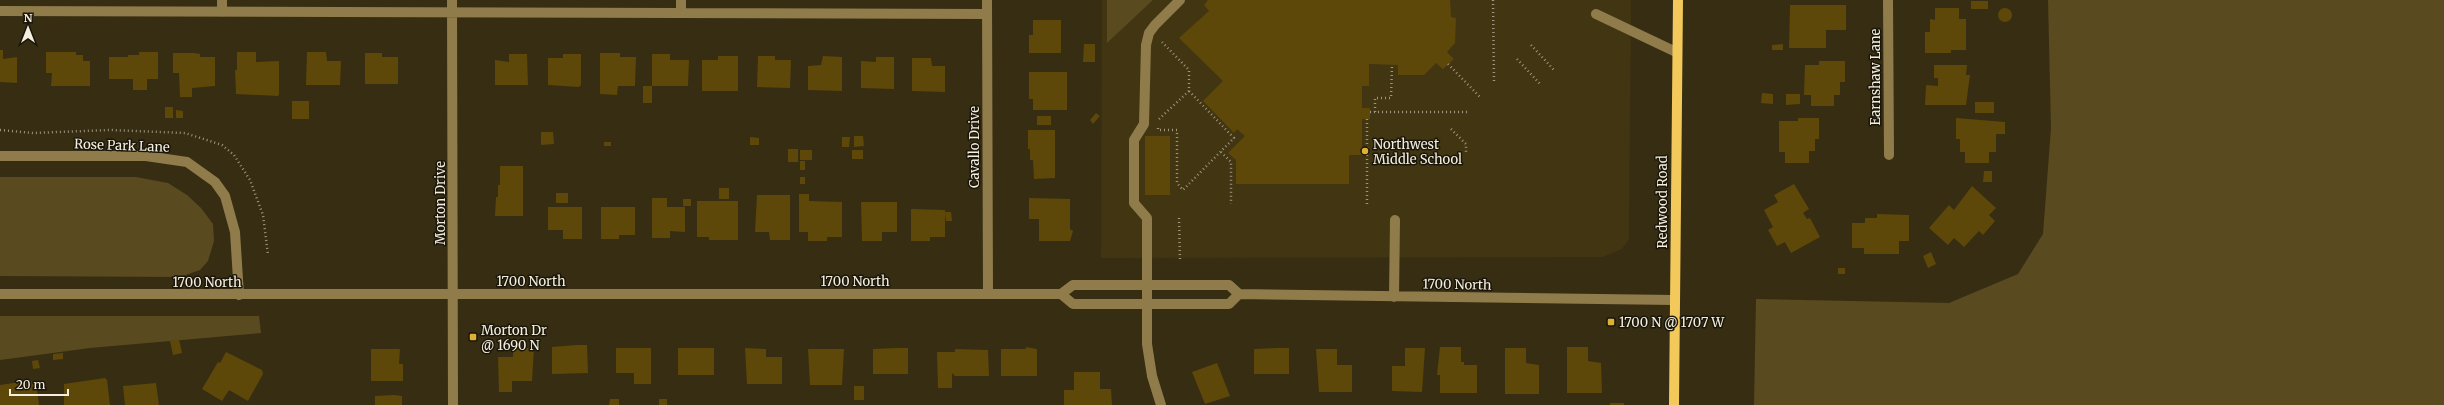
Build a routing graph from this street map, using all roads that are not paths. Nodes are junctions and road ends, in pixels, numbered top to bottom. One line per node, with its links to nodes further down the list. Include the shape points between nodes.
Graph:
1 (222, 0): 9 (street)
2 (452, 0): 10 (street, Morton Drive)
3 (681, 0): 11 (street)
4 (987, 0): 12 (street, Cavallo Drive)
5 (1180, 0): 18 (street, via 1149,33 1146,45 1144,124 1134,140 1134,203 1147,218)
6 (1678, 0): 14 (main road, Redwood Road)
7 (1888, 0): 15 (street, Earnshaw Lane)
8 (0, 11): 9 (street)
9 (222, 12): 10 (street)
10 (452, 12): 11 (street); 20 (street, Morton Drive)
11 (681, 13): 12 (street)
12 (987, 14): 21 (street, Cavallo Drive)
13 (1596, 14): 14 (street)
14 (1676, 52): 26 (main road, Redwood Road)
15 (1889, 155)
16 (0, 156): 24 (street, Rose Park Lane, via 146,156 187,162 215,182 225,196 235,232)
17 (1395, 220): 25 (street)
18 (1147, 285): 22 (street, 1700 North, via 1072,285); 23 (street, 1700 North, via 1229,285); 27 (street)
19 (0, 294): 24 (street, 1700 North)
20 (453, 294): 21 (street, 1700 North); 24 (street, 1700 North); 28 (street, Morton Drive)
21 (988, 294): 22 (street, 1700 North)
22 (1061, 294): 27 (street, via 1073,304)
23 (1239, 294): 25 (street, 1700 North); 27 (street, via 1229,304)
24 (239, 295)
25 (1394, 297): 26 (street, 1700 North)
26 (1674, 300): 30 (main road, Redwood Road)
27 (1147, 304): 29 (street, via 1149,360)
28 (453, 405)
29 (1161, 405)
30 (1674, 405)

